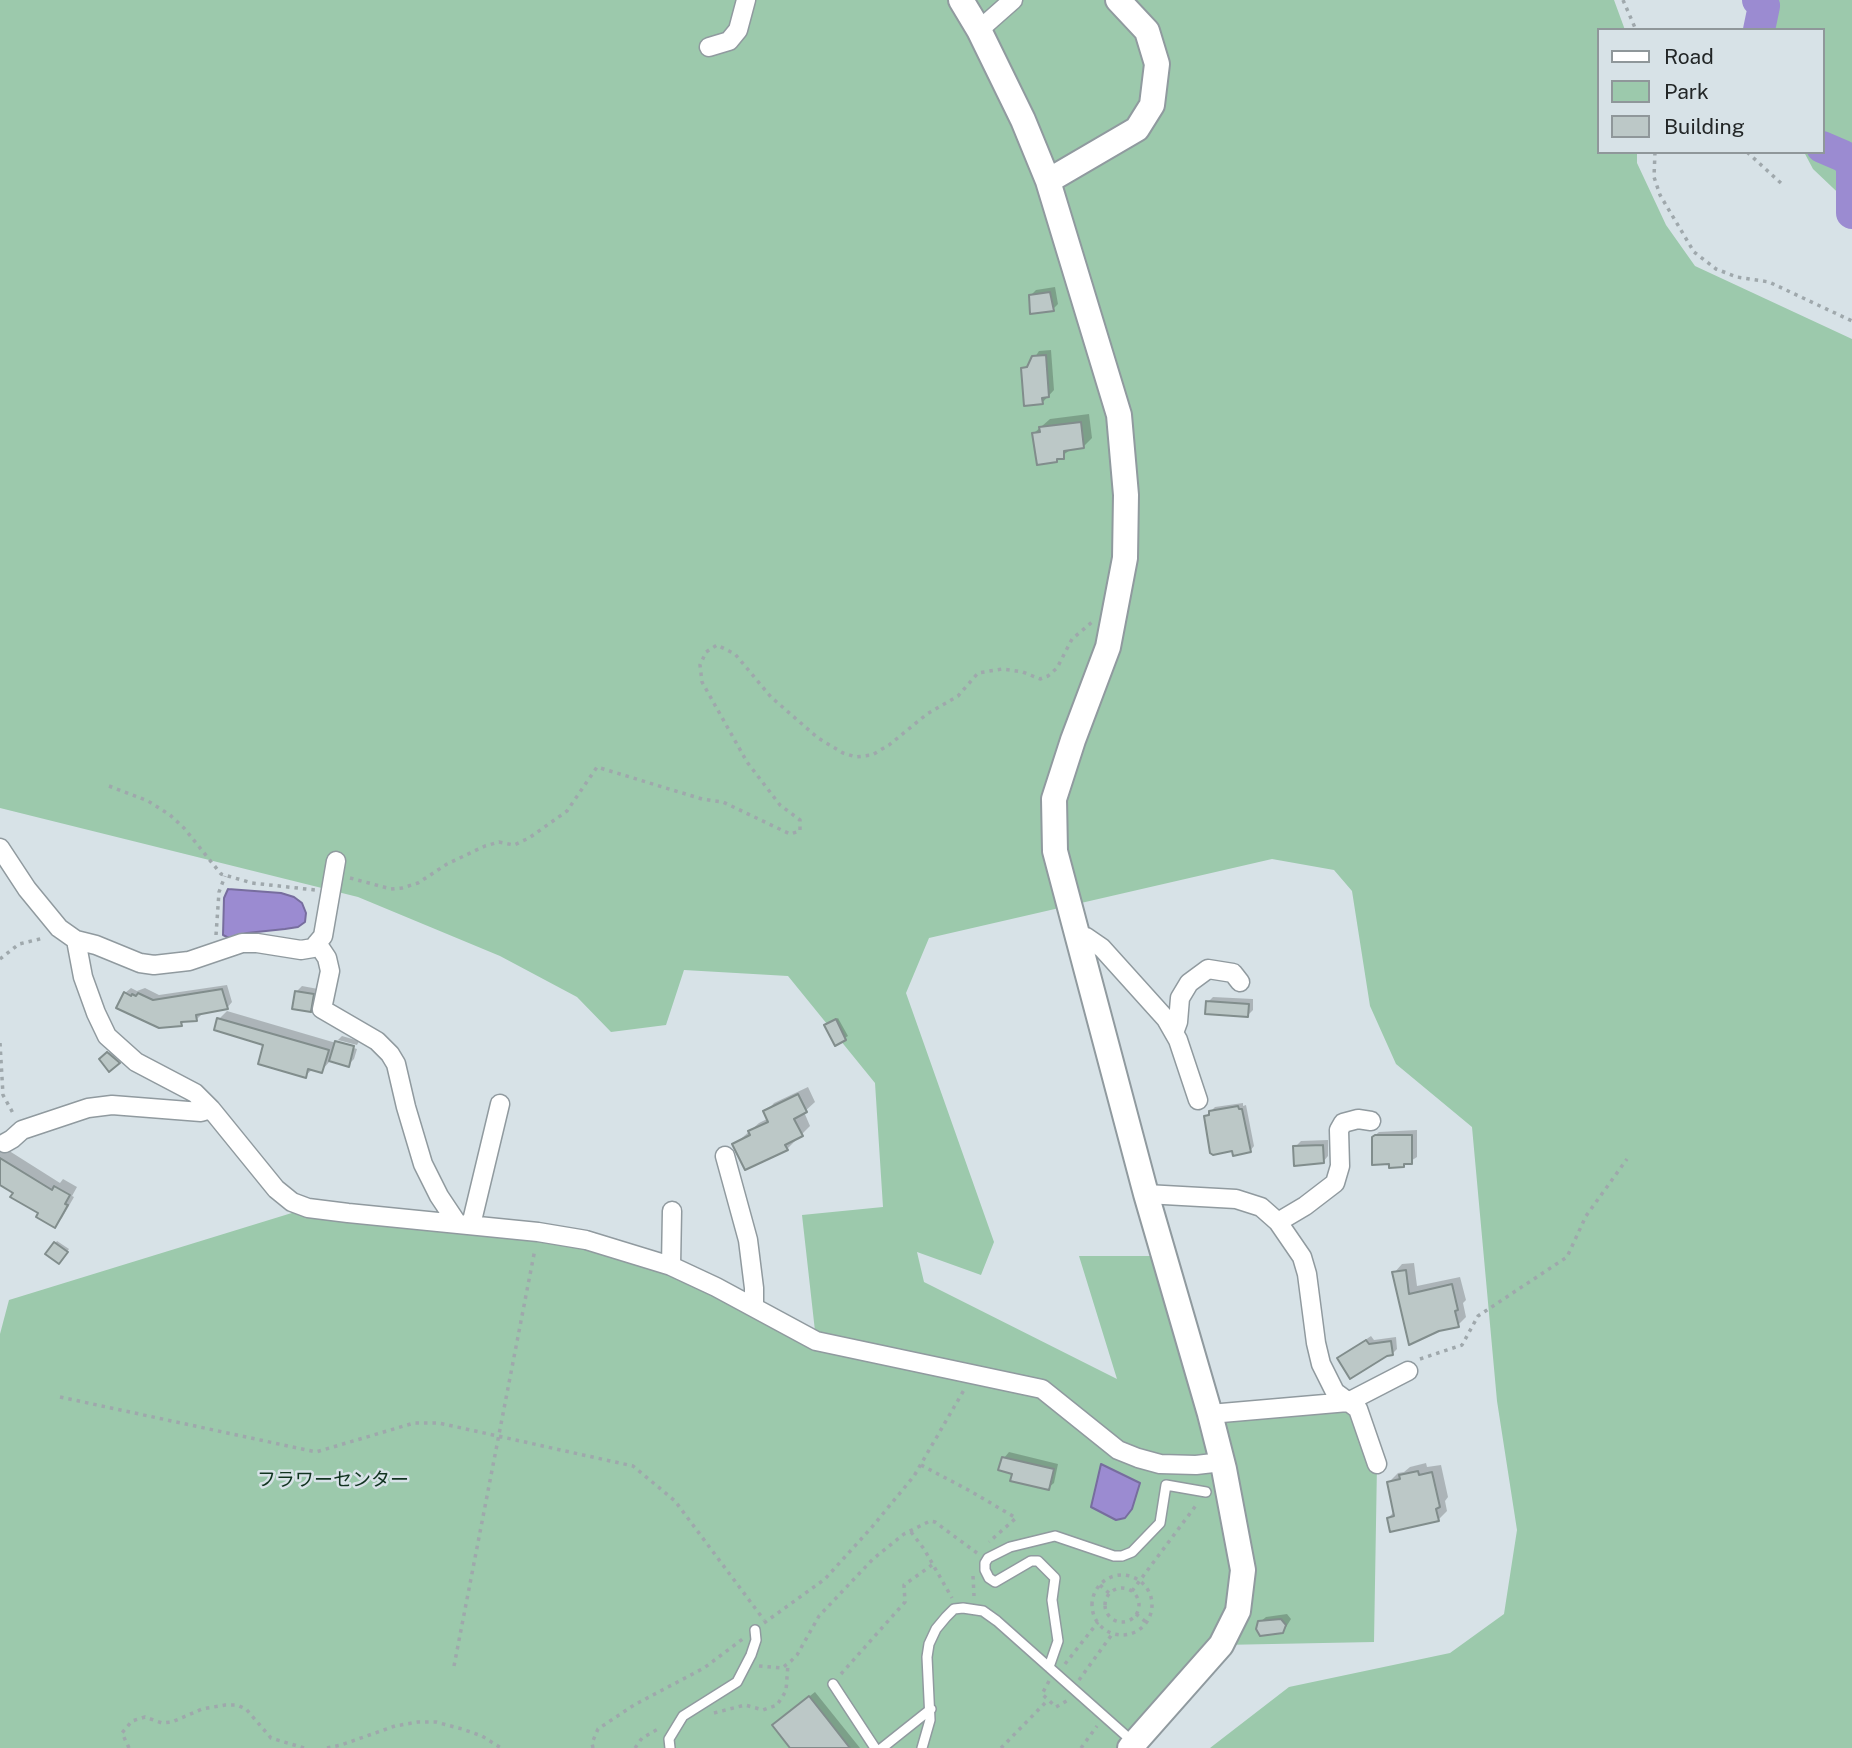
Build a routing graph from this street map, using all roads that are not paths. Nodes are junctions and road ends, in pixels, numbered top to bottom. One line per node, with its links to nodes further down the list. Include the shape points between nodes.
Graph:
1 (746, 0): 6 (street, via 738,30 729,41)
2 (961, 0): 5 (street)
3 (1013, 0): 5 (street)
4 (1118, 0): 7 (street, via 1147,31 1157,64 1152,105 1137,130)
5 (979, 30): 7 (street)
6 (709, 47)
7 (1048, 181): 10 (street, via 1119,415 1126,495 1125,558 1108,647 1055,799 1055,850)
8 (0, 848): 11 (street, via 27,889)
9 (336, 861): 12 (street, via 323,936)
10 (1077, 935): 14 (street, via 1102,948); 21 (street)
11 (71, 936): 12 (street, via 154,965 189,961 242,943 301,950); 17 (street, via 107,1036 136,1062 195,1093)
12 (317, 943): 24 (street, via 330,971 322,1009 377,1041 396,1064 423,1164 439,1196)
13 (1240, 982): 14 (street, via 1233,972 1208,969 1189,983 1180,998)
14 (1174, 1033): 15 (street)
15 (1198, 1100)
16 (500, 1104): 24 (street)
17 (211, 1109): 19 (street, via 88,1108 22,1130); 24 (street, via 276,1189 292,1202 308,1208)
18 (1371, 1121): 23 (street, via 1343,1123 1335,1183)
19 (5, 1143)
20 (725, 1156): 26 (street, via 748,1240)
21 (1146, 1194): 23 (street, via 1236,1199 1261,1207); 29 (street)
22 (672, 1211): 25 (street)
23 (1278, 1222): 28 (street, via 1302,1257 1321,1364 1335,1392)
24 (464, 1224): 25 (street, via 586,1240)
25 (671, 1266): 26 (street)
26 (754, 1307): 30 (street, via 816,1341 1042,1389 1118,1450 1138,1458 1160,1464)
27 (1408, 1371): 28 (street)
28 (1348, 1402): 29 (street); 31 (street, via 1358,1409)
29 (1210, 1414): 30 (street)
30 (1222, 1462): 37 (street, via 1243,1570 1238,1611 1221,1645)
31 (1377, 1464)
32 (1206, 1492): 34 (lane, via 1166,1485 1160,1523 1132,1552 1122,1556 1055,1536 1010,1547 988,1558 985,1570 995,1582 1031,1560 1038,1560 1055,1578 1052,1600 1058,1641)
33 (755, 1630): 38 (lane, via 756,1640 737,1682 683,1716 669,1739)
34 (1053, 1670): 36 (lane, via 984,1611 954,1609 929,1644); 37 (lane)
35 (833, 1684): 39 (lane)
36 (931, 1709): 40 (lane); 41 (lane)
37 (1133, 1746)
38 (670, 1748)
39 (875, 1748)
40 (882, 1748)
41 (922, 1748)

